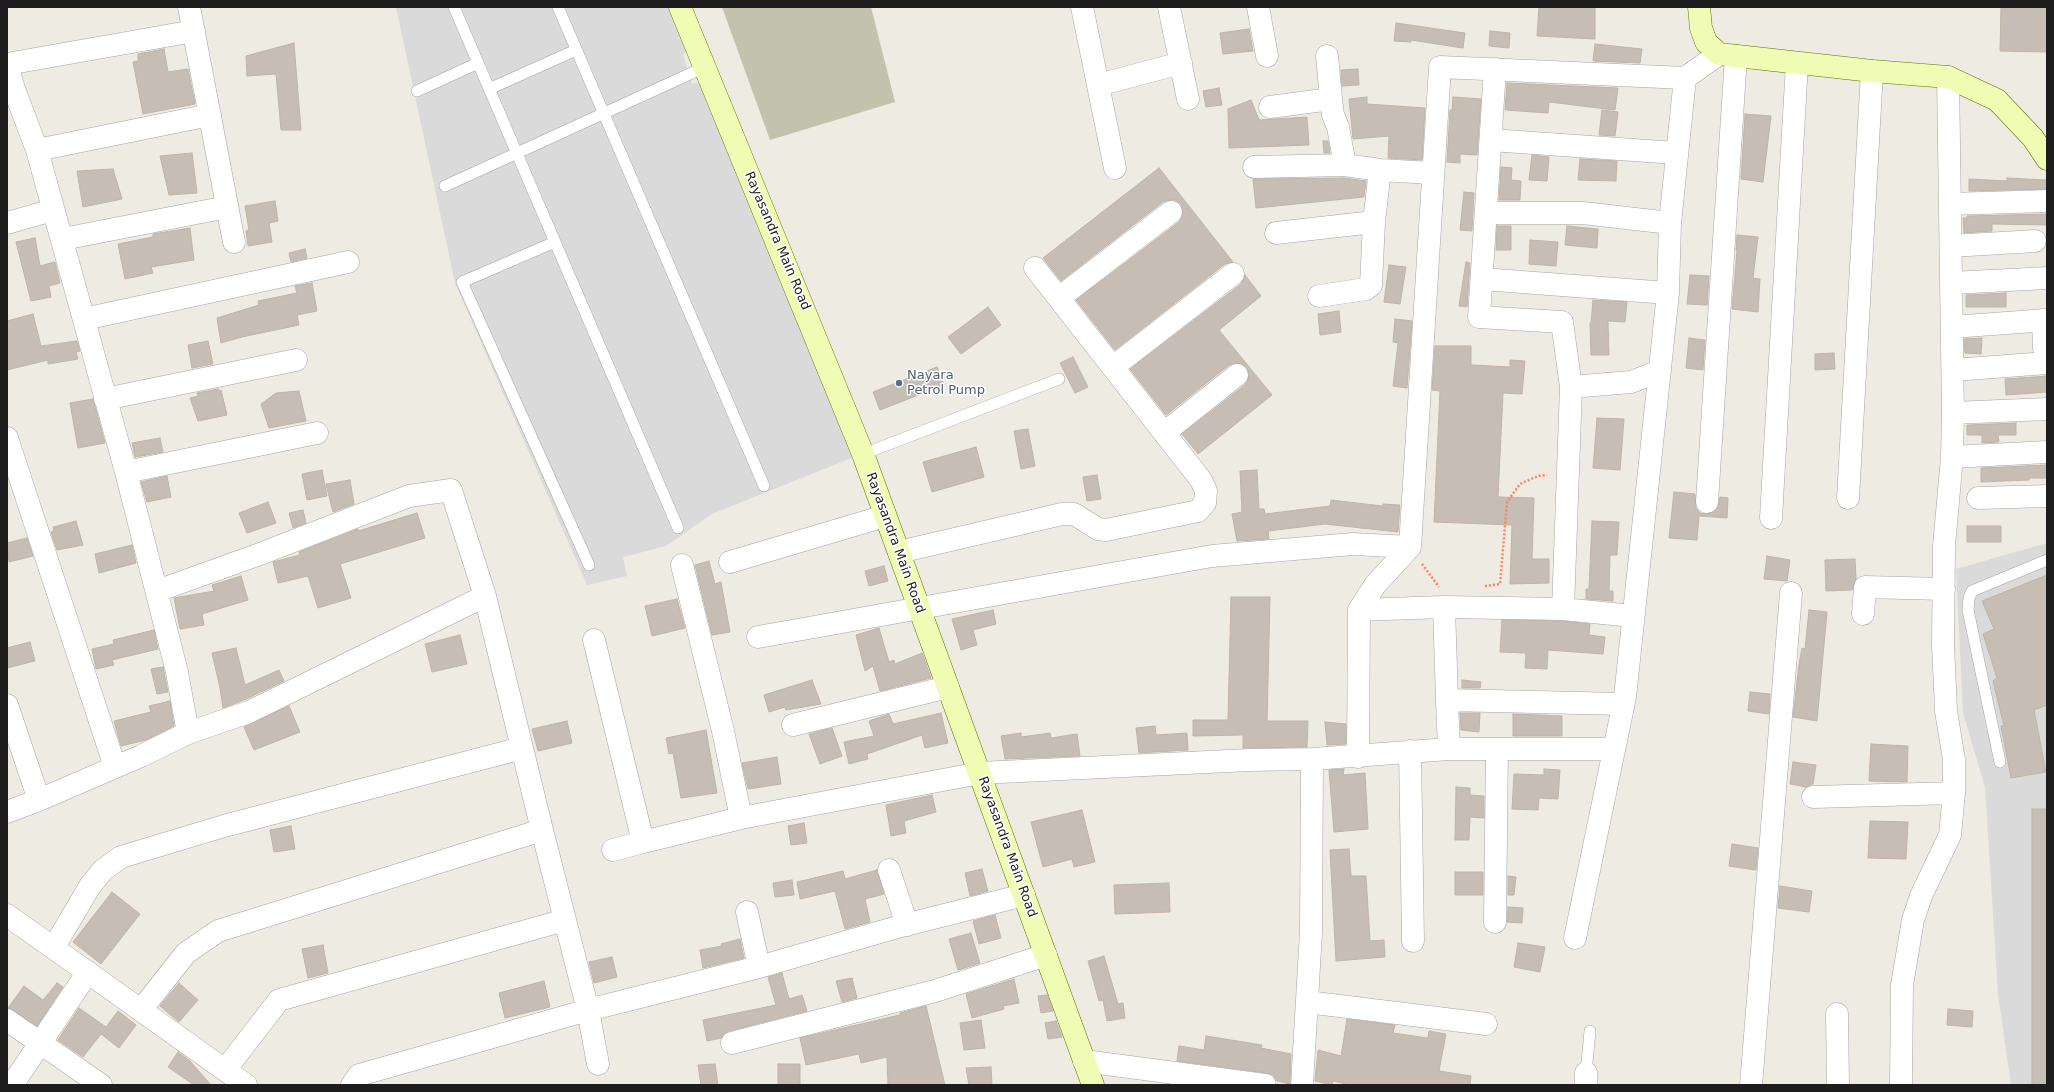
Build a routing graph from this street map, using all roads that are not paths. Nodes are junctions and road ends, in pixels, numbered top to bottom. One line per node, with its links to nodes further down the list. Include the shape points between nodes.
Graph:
1 (188, 7): 9 (street)
2 (454, 7): 14 (lane)
3 (558, 7): 10 (lane)
4 (680, 7): 18 (street, Rayasandra Main Road)
5 (1082, 7): 23 (street)
6 (1169, 7): 15 (street)
7 (1258, 7): 12 (street)
8 (1699, 7): 11 (street, via 1701,28 1706,42)
9 (194, 31): 17 (street); 31 (street)
10 (576, 50): 24 (lane); 30 (lane)
11 (1728, 55): 16 (street); 22 (street); 92 (street)
12 (1267, 56)
13 (1327, 56): 28 (street)
14 (478, 63): 24 (lane); 26 (lane)
15 (1181, 63): 23 (street); 27 (street)
16 (1797, 63): 20 (street); 94 (street)
17 (7, 64): 25 (street)
18 (705, 67): 30 (lane); 85 (street, Rayasandra Main Road)
19 (1495, 69): 22 (street); 32 (street); 41 (street, via 1440,67)
20 (1872, 71): 21 (street); 90 (street)
21 (1948, 76): 36 (street, via 1997,100 2033,138); 44 (street)
22 (1685, 78): 35 (street)
23 (1098, 85): 39 (street)
24 (489, 89): 34 (lane)
25 (11, 90): 33 (street)
26 (417, 90)
27 (1188, 99)
28 (1331, 99): 29 (street); 37 (street)
29 (1270, 107)
30 (603, 113): 34 (lane); 88 (lane)
31 (210, 116): 33 (street); 45 (street)
32 (1490, 140): 35 (street); 48 (street)
33 (37, 150): 46 (street)
34 (516, 153): 42 (lane); 56 (lane)
35 (1676, 153): 50 (street)
36 (2047, 159)
37 (1345, 164): 38 (street); 40 (street)
38 (1254, 167)
39 (1115, 168)
40 (1380, 170): 41 (street); 49 (street)
41 (1432, 173): 96 (street)
42 (445, 186)
43 (2047, 201): 44 (street)
44 (1950, 204): 57 (street)
45 (227, 207): 53 (street); 55 (street)
46 (53, 210): 51 (street); 53 (street)
47 (1171, 212): 66 (street)
48 (1486, 213): 50 (street, via 1583,213); 62 (street)
49 (1374, 222): 52 (street); 65 (street, via 1371,285 1366,289)
50 (1670, 222): 64 (street)
51 (7, 223)
52 (1276, 233)
53 (63, 239): 67 (street)
54 (2035, 241): 57 (street)
55 (234, 242)
56 (555, 242): 95 (lane); 101 (lane, via 462,282)
57 (1951, 246): 63 (street)
58 (348, 262): 67 (street)
59 (1035, 268): 66 (street)
60 (1233, 274): 72 (street)
61 (2047, 278): 63 (street)
62 (1482, 279): 64 (street); 77 (street, via 1479,317 1562,322)
63 (1952, 283): 69 (street)
64 (1668, 293): 74 (street)
65 (1319, 296)
66 (1059, 298): 72 (street)
67 (84, 319): 78 (street)
68 (2045, 320): 69 (street); 70 (street)
69 (1952, 327): 73 (street)
70 (2046, 355): 73 (street)
71 (296, 360): 78 (street)
72 (1113, 367): 82 (street)
73 (1953, 370): 80 (street)
74 (1660, 371): 77 (street, via 1631,382); 111 (street)
75 (1237, 375): 82 (street)
76 (1059, 379): 85 (lane)
77 (1571, 387): 108 (street)
78 (105, 399): 87 (street)
79 (2047, 408): 80 (street)
80 (1954, 413): 86 (street)
81 (317, 433): 87 (street)
82 (1164, 433): 97 (street, via 1201,480 1206,491 1205,502 1198,511 1106,530 1098,529 1074,514 1062,514)
83 (7, 438): 128 (street)
84 (2047, 452): 86 (street)
85 (863, 454): 93 (street, Rayasandra Main Road)
86 (1952, 457): 102 (street, via 1944,546)
87 (126, 472): 103 (street)
88 (764, 486)
89 (2047, 496): 91 (street)
90 (1848, 498)
91 (1978, 498)
92 (1707, 502)
93 (885, 516): 97 (street, Rayasandra Main Road); 99 (street)
94 (1771, 518)
95 (678, 528)
96 (1410, 547): 107 (street, via 1353,544 1212,556); 109 (street, via 1376,585)
97 (899, 552): 107 (street, Rayasandra Main Road)
98 (2047, 560): 127 (lane, via 1972,591 1968,598 1968,610)
99 (730, 562)
100 (682, 564): 134 (street, via 723,731)
101 (589, 565)
102 (1944, 589): 110 (street, via 1865,587); 130 (street, via 1946,711 1954,760)
103 (157, 591): 105 (street, via 409,496 451,490); 119 (street, via 177,672)
104 (1791, 593): 171 (street)
105 (485, 596): 119 (street, via 249,712); 120 (street)
106 (1446, 597): 108 (street); 109 (street); 115 (street)
107 (918, 607): 112 (street); 114 (street, Rayasandra Main Road)
108 (1563, 609): 111 (street)
109 (1359, 610): 125 (street)
110 (1863, 614)
111 (1632, 616): 116 (street)
112 (758, 637)
113 (594, 640): 136 (street)
114 (948, 687): 118 (street); 129 (street, Rayasandra Main Road)
115 (1447, 700): 116 (street); 121 (street)
116 (1623, 704): 123 (street)
117 (7, 705): 132 (street)
118 (793, 725)
119 (188, 733): 128 (street)
120 (522, 748): 135 (street); 147 (street, via 224,826 121,857 103,870 90,886)
121 (1449, 749): 122 (street); 124 (street)
122 (1497, 749): 123 (street); 143 (street)
123 (1614, 749): 145 (street)
124 (1410, 751): 125 (street); 146 (street)
125 (1358, 757): 126 (street)
126 (1312, 759): 129 (street); 151 (street, via 1311,932)
127 (2000, 762)
128 (115, 767): 132 (street)
129 (980, 773): 134 (street); 139 (street, Rayasandra Main Road)
130 (1954, 792): 131 (street); 173 (street, via 1950,835 1921,896 1913,920 1902,985)
131 (1813, 797)
132 (39, 800): 133 (street)
133 (7, 812)
134 (741, 818): 136 (street)
135 (542, 830): 142 (street); 152 (street, via 218,931 186,953)
136 (643, 842): 137 (street)
137 (612, 850)
138 (889, 870): 144 (street)
139 (1024, 895): 144 (street); 148 (street, Rayasandra Main Road)
140 (747, 912): 149 (street)
141 (7, 915): 147 (street)
142 (565, 920): 153 (street); 162 (street, via 279,1000)
143 (1495, 922)
144 (907, 925): 149 (street)
145 (1575, 938)
146 (1413, 942)
147 (54, 947): 150 (street)
148 (1046, 955): 159 (street, via 935,992); 160 (street, Rayasandra Main Road)
149 (760, 967): 153 (street)
150 (88, 972): 152 (street); 158 (street)
151 (1307, 1002): 156 (street); 170 (street)
152 (141, 1010): 162 (street)
153 (588, 1010): 161 (street); 167 (street, via 359,1075)
154 (1837, 1014): 172 (street)
155 (7, 1020): 158 (street)
156 (1486, 1024)
157 (1590, 1031): 163 (lane)
158 (40, 1043): 164 (street); 165 (street)
159 (732, 1043)
160 (1084, 1061): 168 (street, Rayasandra Main Road); 169 (street)
161 (598, 1064)
162 (225, 1070): 166 (street)
163 (1586, 1079)
164 (12, 1085)
165 (101, 1085)
166 (246, 1085)
167 (352, 1085)
168 (1093, 1085)
169 (1265, 1085)
170 (1302, 1085)
171 (1750, 1085)
172 (1838, 1085)
173 (1901, 1085)

